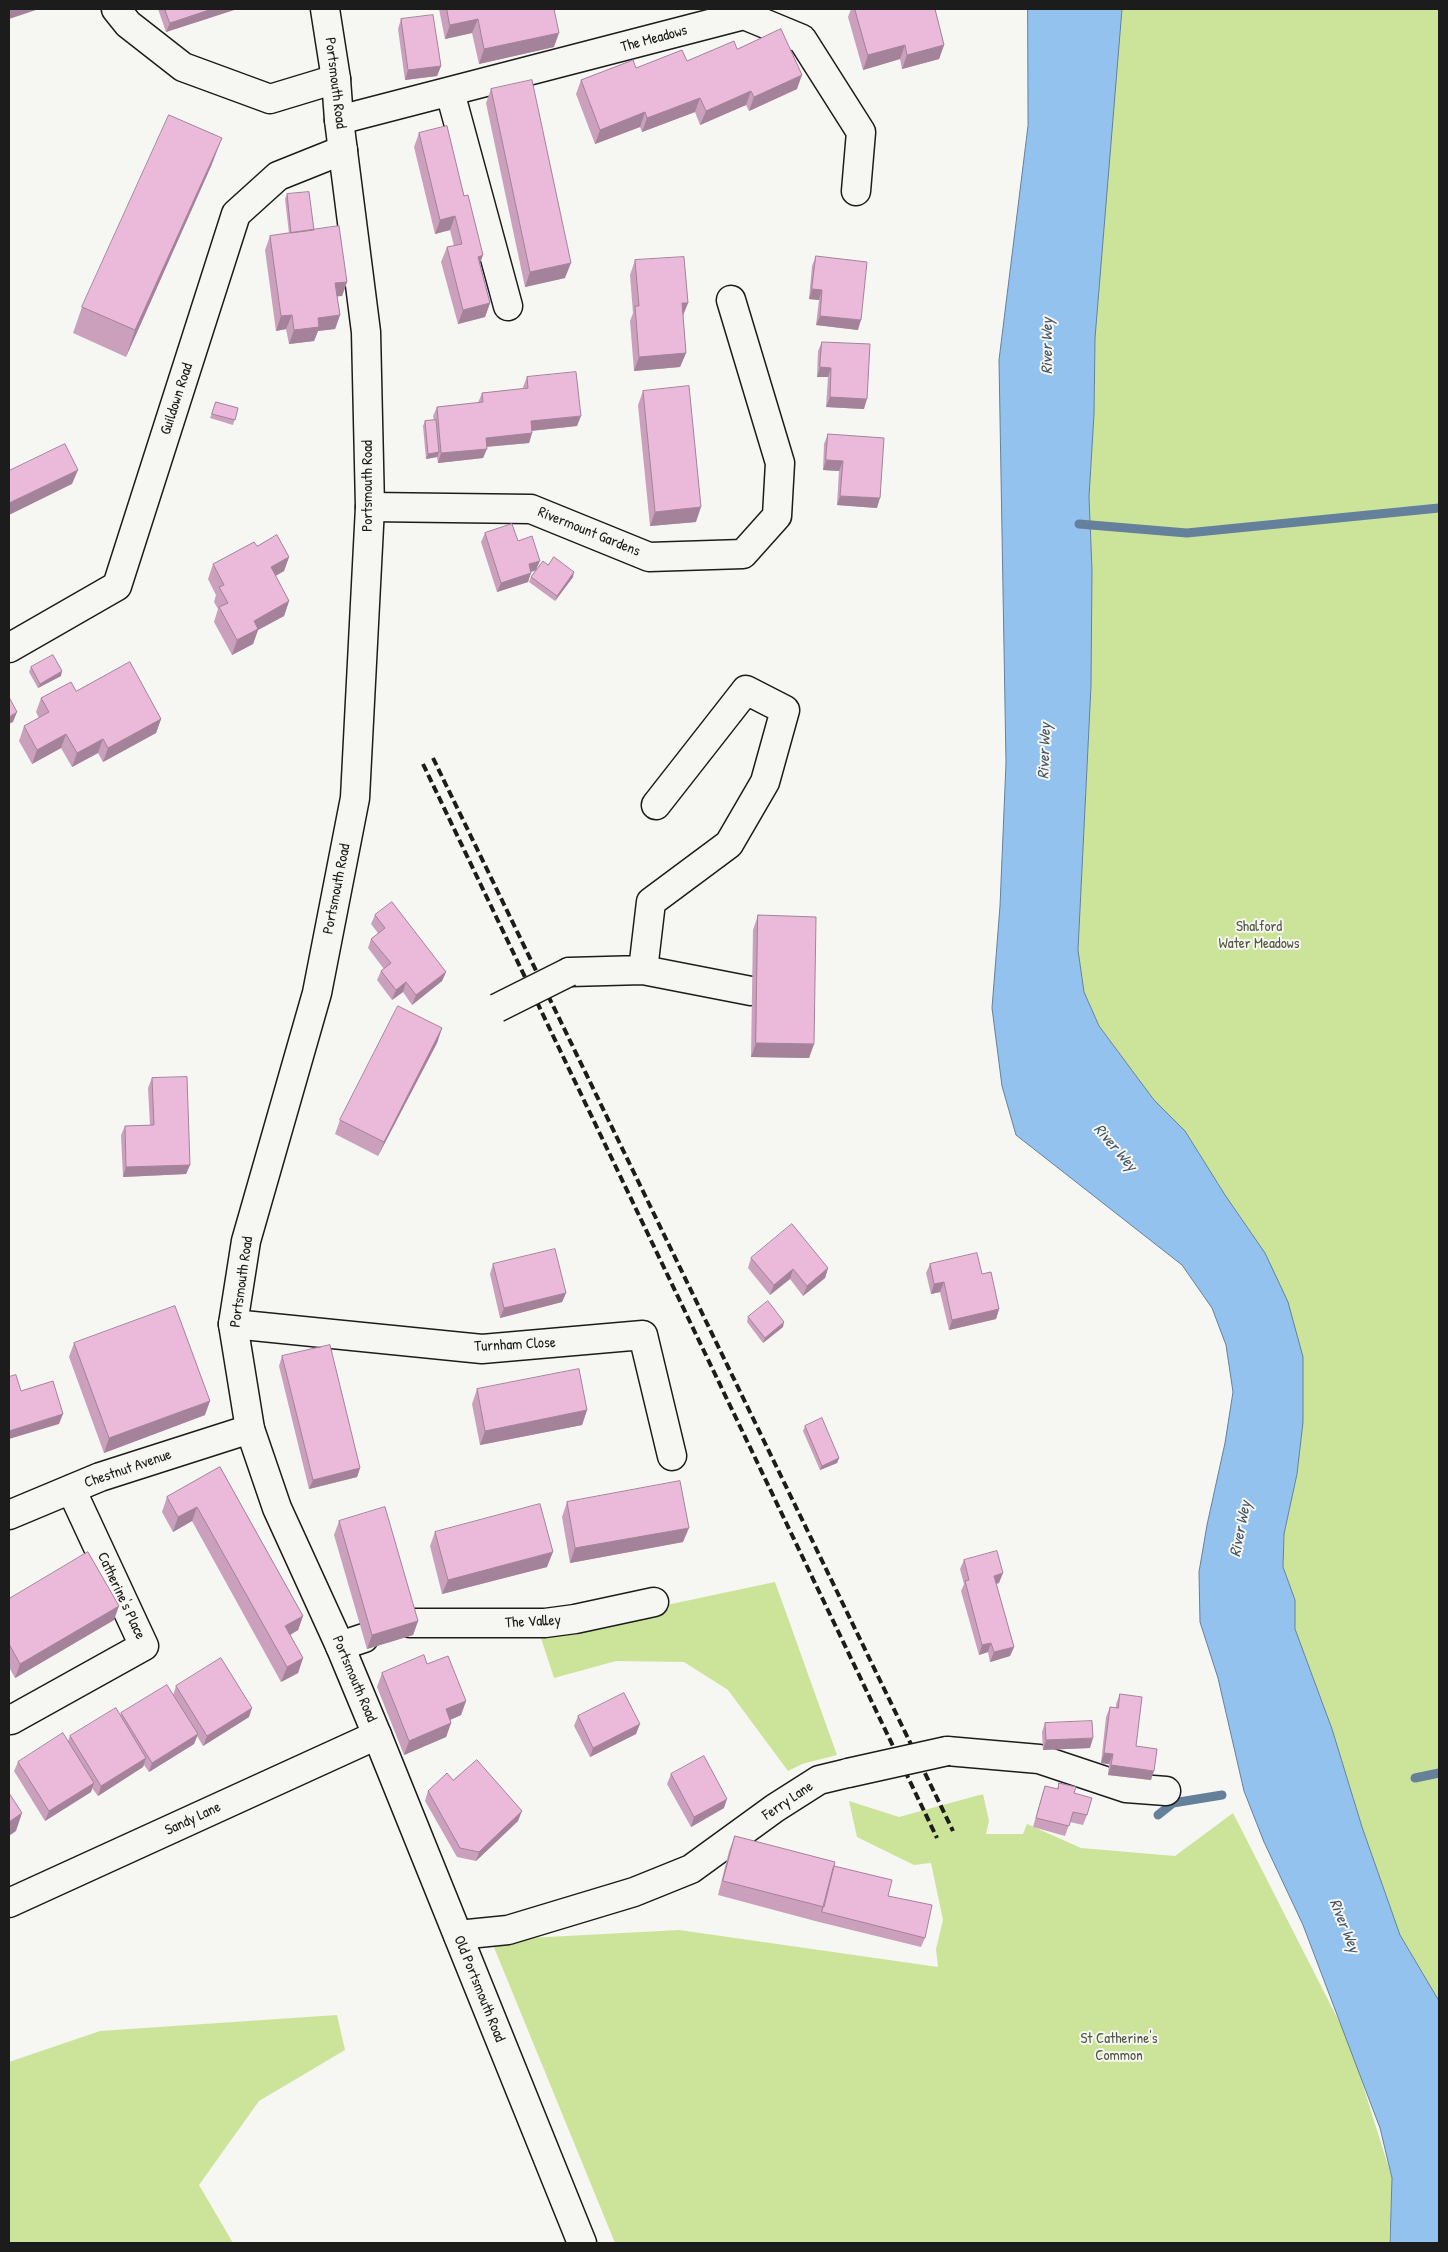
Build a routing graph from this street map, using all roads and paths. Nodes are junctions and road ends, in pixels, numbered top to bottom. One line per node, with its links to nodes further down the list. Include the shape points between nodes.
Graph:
1 (116, 9): 3 (street, via 128,24 184,67 270,99)
2 (324, 9): 3 (street, Portsmouth Road)
3 (336, 79): 5 (street, Portsmouth Road)
4 (450, 92): 5 (street, The Meadows); 7 (street, The Meadows, via 744,15 802,39 861,132); 9 (street)
5 (339, 120): 6 (street, Portsmouth Road)
6 (343, 150): 10 (street, Portsmouth Road, via 366,332); 11 (street, Guildown Road, via 278,176 236,214 117,586)
7 (856, 192)
8 (731, 300): 10 (street, Rivermount Gardens, via 780,463 777,516 743,554 649,557 531,509)
9 (508, 306)
10 (370, 507): 16 (street, Portsmouth Road, via 355,798 317,993 246,1241)
11 (9, 648)
12 (656, 805): 13 (street, via 746,690 785,710 765,782 729,844 651,902)
13 (643, 970): 14 (street); 15 (street, bridge, via 569,972)
14 (751, 991)
15 (497, 1008)
16 (233, 1324): 17 (street, Portsmouth Road); 18 (street, Turnham Close, via 482,1349 643,1335)
17 (250, 1429): 19 (street, Chestnut Avenue); 24 (street, Portsmouth Road, via 276,1508 352,1642)
18 (672, 1456)
19 (71, 1489): 20 (street, Chestnut Avenue); 23 (street, Catherine's Place, via 144,1646)
20 (9, 1515)
21 (654, 1602): 22 (street, The Valley, via 545,1622)
22 (410, 1623)
23 (11, 1720)
24 (378, 1735): 26 (street, Sandy Lane); 27 (street, Old Portsmouth Road)
25 (1166, 1791): 27 (street, Ferry Lane, bridge, via 1126,1788 1039,1759 947,1751 819,1780 691,1869 634,1892 508,1930)
26 (9, 1903)
27 (458, 1935): 28 (street, Old Portsmouth Road)
28 (582, 2243)

